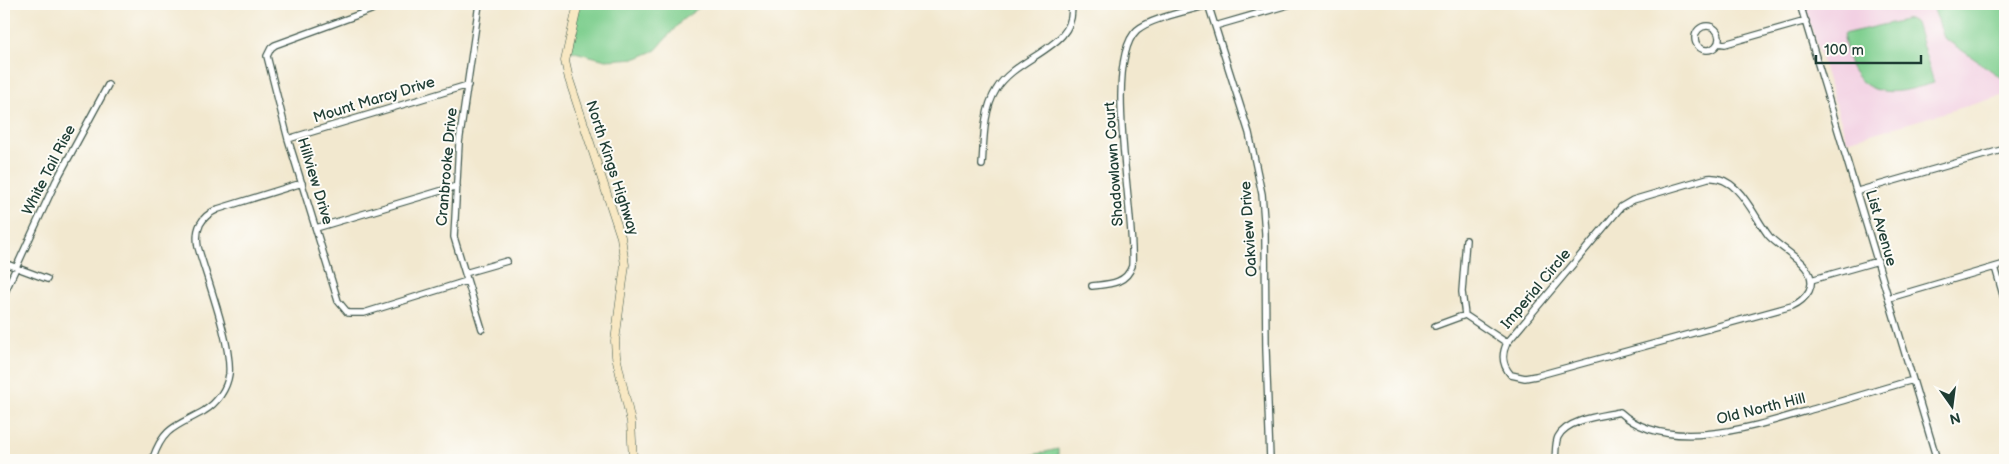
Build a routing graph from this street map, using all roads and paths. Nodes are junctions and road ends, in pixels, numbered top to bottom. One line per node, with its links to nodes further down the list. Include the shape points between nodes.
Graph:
1 (379, 4): 13 (street, Hillview Drive, via 371,10 271,48 267,56 268,66)
2 (479, 4): 12 (street, Cranbrooke Drive)
3 (578, 4): 41 (street, North Kings Highway, via 566,61 621,238 625,265 615,341 631,422)
4 (1071, 4): 15 (street, via 1072,18 1066,33 1014,68 995,91 988,110)
5 (1208, 4): 9 (street, Oakview Drive); 31 (street, Shadowlawn Court, via 1141,27 1128,42 1120,112 1132,266 1121,281)
6 (1291, 4): 9 (street)
7 (1800, 4): 8 (street, List Avenue)
8 (1806, 21): 10 (street, via 1725,44); 18 (street, List Avenue)
9 (1215, 26): 42 (street, Oakview Drive, via 1249,133 1262,194)
10 (1718, 43): 10 (street, via 1705,50 1696,44 1695,36 1702,27 1710,27 1718,35)
11 (108, 84): 26 (street, White Tail Rise)
12 (468, 85): 13 (street, Mount Marcy Drive); 17 (street, Cranbrooke Drive, via 459,143)
13 (288, 139): 16 (street, Hillview Drive)
14 (2005, 149): 18 (street)
15 (982, 165)
16 (302, 183): 19 (street, Hillview Drive); 40 (street, via 210,213 199,224 200,254 227,350 229,376 219,399 174,425 158,444)
17 (457, 186): 19 (street); 27 (street, Cranbrooke Drive, via 454,236)
18 (1858, 192): 21 (street, List Avenue)
19 (316, 228): 30 (street, Hillview Drive, via 338,301 348,313 364,313)
20 (1466, 240): 35 (street, via 1462,292)
21 (1878, 260): 29 (street); 33 (street, List Avenue)
22 (507, 261): 27 (street)
23 (4, 263): 26 (street)
24 (2005, 264): 25 (street)
25 (1995, 267): 33 (street); 34 (street)
26 (15, 268): 28 (street); 32 (street, White Tail Rise)
27 (465, 273): 30 (street, Cranbrooke Drive)
28 (47, 279)
29 (1812, 280): 38 (street, Imperial Circle, via 1806,295 1792,306 1536,376 1517,377 1506,370 1503,356); 38 (street, Imperial Circle, via 1803,265 1770,237 1732,185 1720,178 1708,178 1633,200 1621,207)
30 (467, 281): 37 (street, Cranbrooke Drive)
31 (1092, 286)
32 (4, 294)
33 (1888, 298): 39 (street, List Avenue)
34 (2005, 302)
35 (1464, 315): 36 (street); 38 (street)
36 (1435, 326)
37 (482, 329)
38 (1507, 343)
39 (1913, 380): 43 (street, Old North Hill, via 1776,420 1717,433 1649,429 1635,424 1620,412 1565,429 1557,440); 44 (street, List Avenue)
40 (153, 458)
41 (633, 460)
42 (1270, 460)
43 (1555, 460)
44 (1936, 460)

